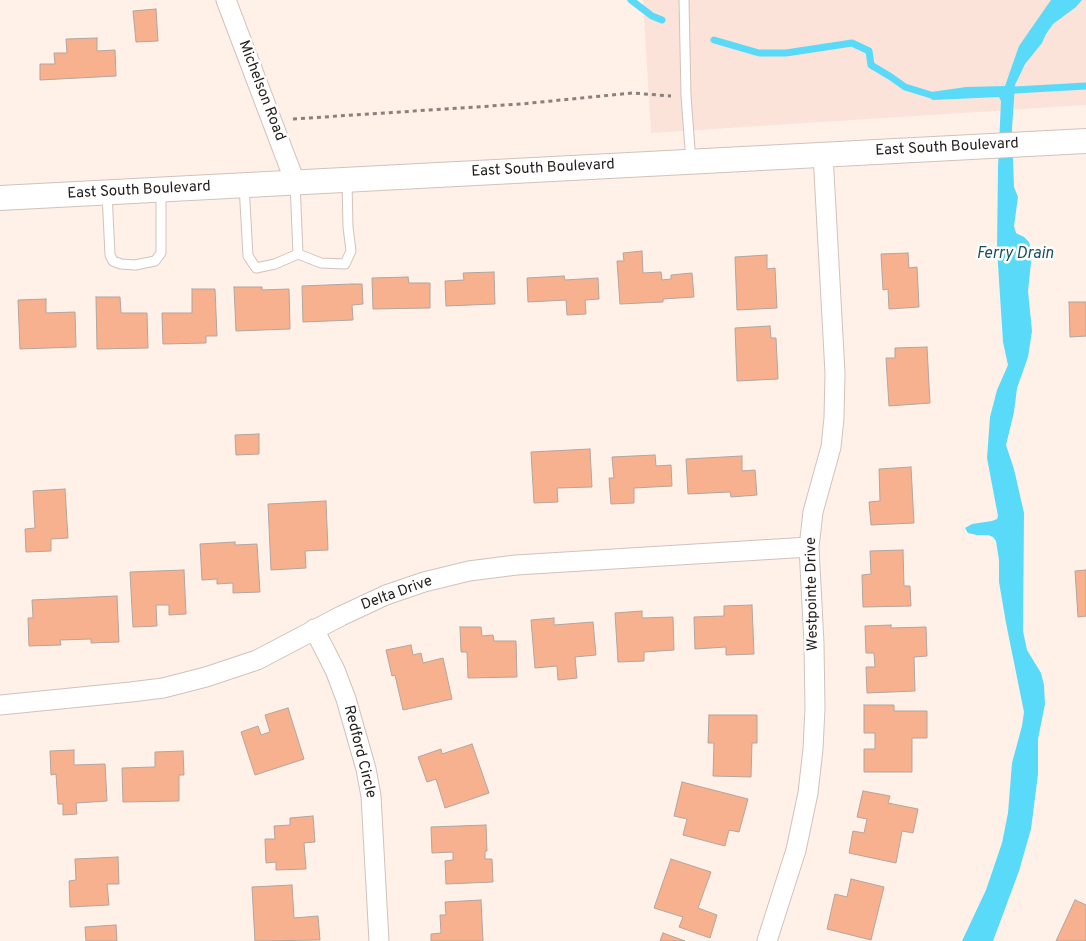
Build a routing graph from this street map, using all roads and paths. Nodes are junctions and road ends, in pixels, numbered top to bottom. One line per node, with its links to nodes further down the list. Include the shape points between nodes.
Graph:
1 (226, 0): 4 (street, Michelson Road)
2 (684, 0): 3 (lane)
3 (686, 96): 4 (path, via 632,93); 7 (lane)
4 (273, 121): 9 (street, Michelson Road)
5 (1086, 141): 6 (street, East South Boulevard)
6 (823, 154): 7 (street, East South Boulevard); 15 (street, Westpointe Drive, via 835,373 834,418 831,447 814,512)
7 (691, 162): 8 (street, East South Boulevard)
8 (347, 179): 9 (street, East South Boulevard); 14 (lane, via 351,251 345,264 321,263)
9 (295, 182): 10 (street, East South Boulevard); 14 (lane)
10 (244, 185): 11 (street, East South Boulevard); 14 (lane, via 248,256 256,268)
11 (161, 189): 12 (street, East South Boulevard); 12 (lane, via 161,253 155,261 135,265 113,261 110,255)
12 (107, 193): 13 (street, East South Boulevard)
13 (0, 198)
14 (298, 254)
15 (809, 547): 16 (street, Delta Drive, via 516,565 469,571 386,595); 19 (street, Westpointe Drive, via 814,644 814,748 796,850)
16 (314, 630): 17 (street, Delta Drive, via 257,660 186,683 131,692); 18 (street, Redford Circle, via 346,699 372,796)
17 (0, 704)
18 (379, 941)
19 (767, 941)

